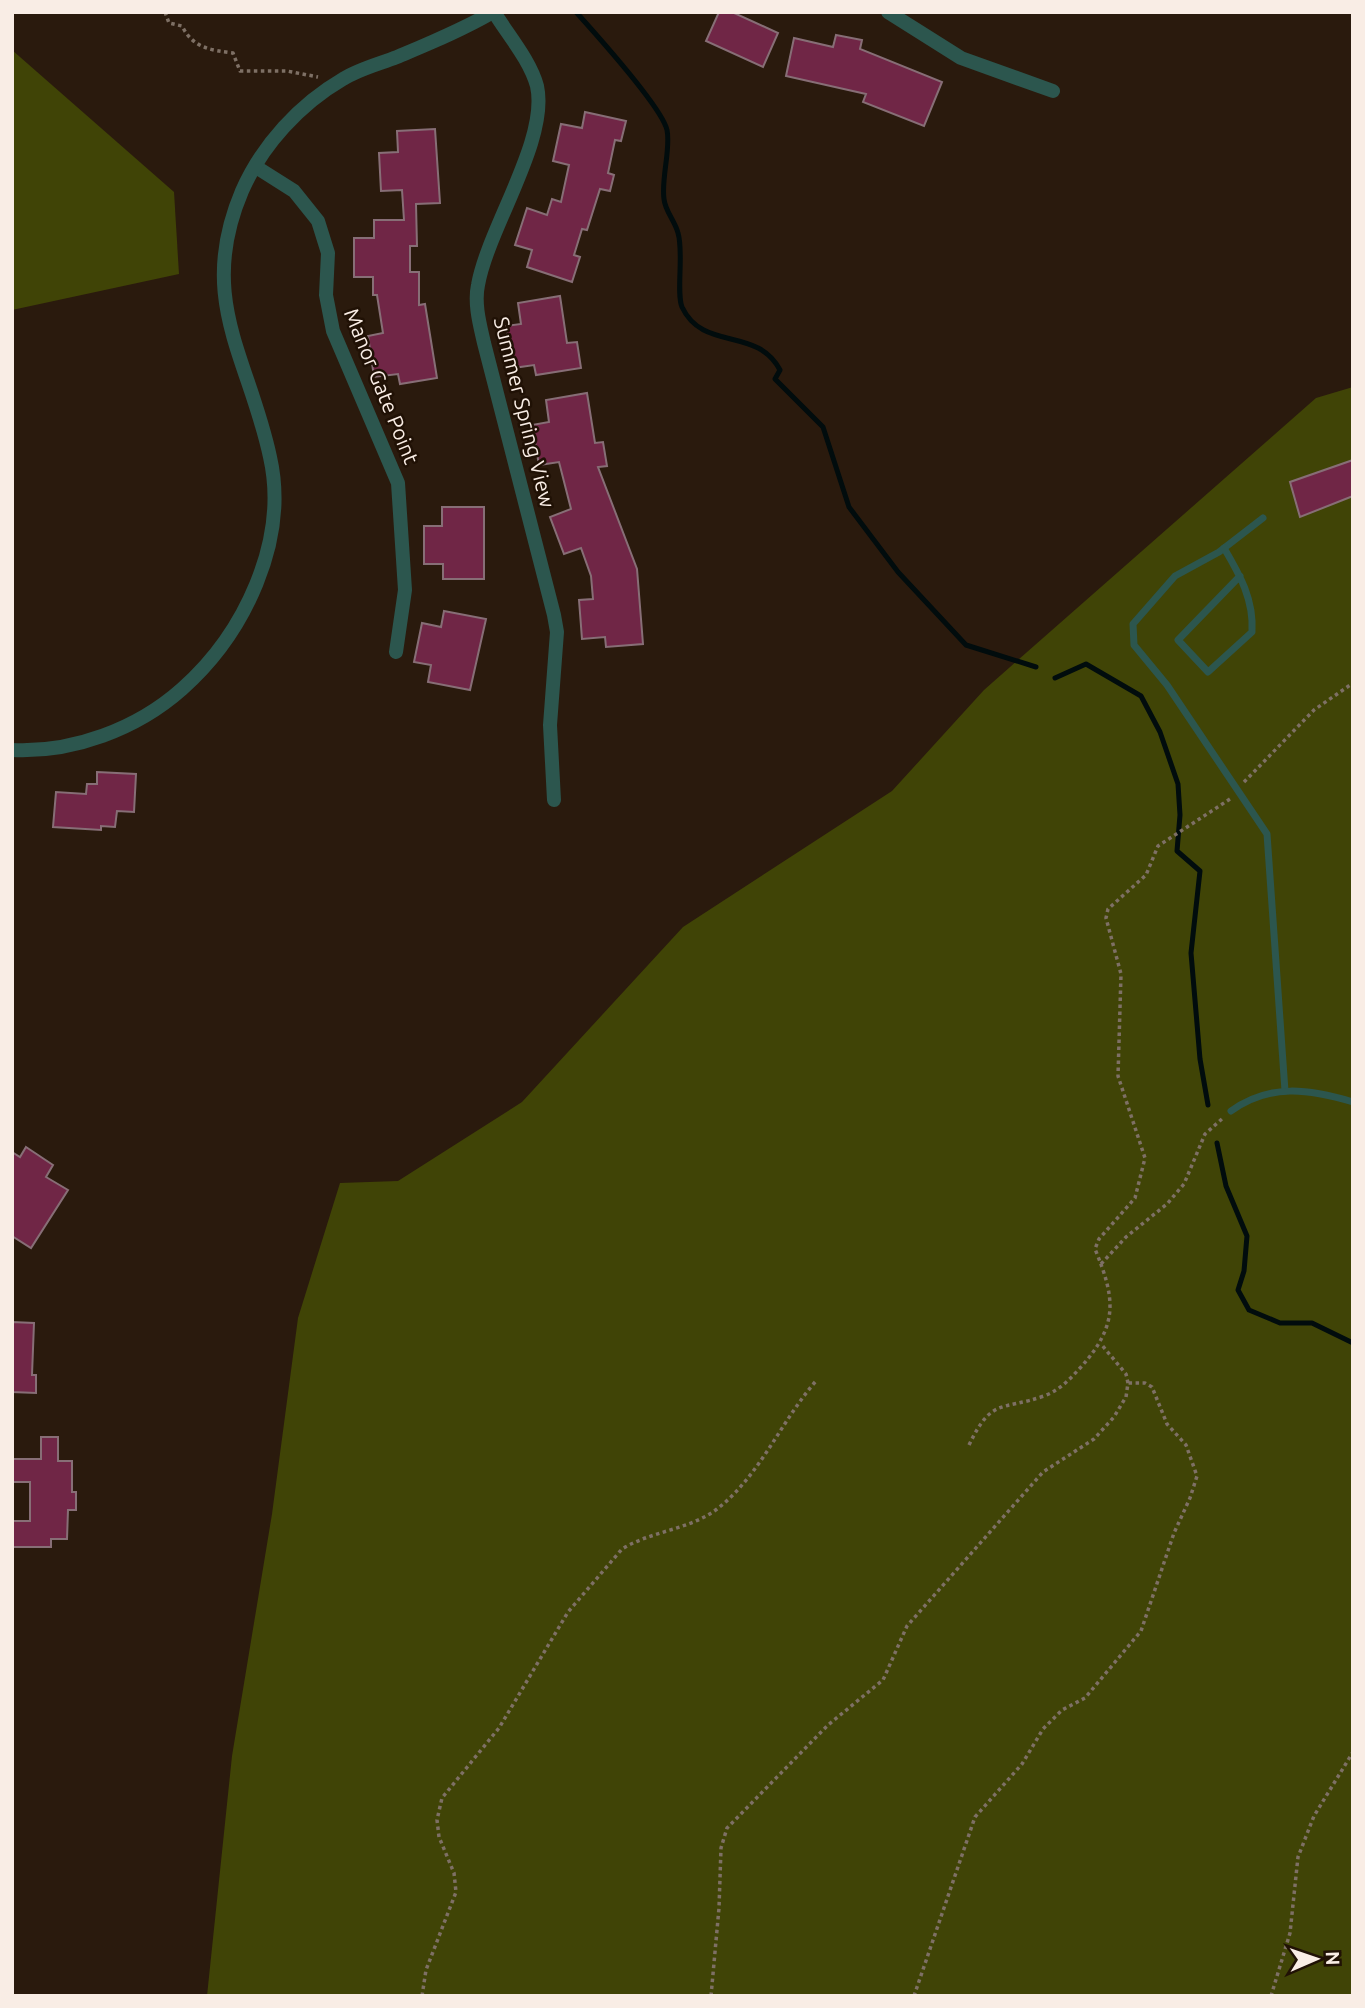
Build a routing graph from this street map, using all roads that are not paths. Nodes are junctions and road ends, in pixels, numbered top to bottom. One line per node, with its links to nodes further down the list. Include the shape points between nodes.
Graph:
1 (493, 12): 4 (street, via 341,80 293,118); 10 (street, Summer Spring View, via 536,83 539,114 482,267 477,304 554,615 550,756)
2 (888, 12): 3 (street, via 961,58)
3 (1053, 91)
4 (256, 167): 8 (street, Manor Gate Point, via 295,191 318,220 328,253 326,295 333,331 398,483 405,590); 9 (street, via 235,212 224,271 228,323 264,430 274,487 272,523 255,586 223,645 204,669 149,714 68,746)
5 (1263, 518): 6 (lane)
6 (1224, 548): 7 (lane); 11 (lane, via 1175,576 1133,624 1135,646 1167,685 1267,834)
7 (1240, 576): 7 (lane, via 1253,610 1252,632 1208,672 1178,640)
8 (396, 652)
9 (12, 750)
10 (554, 800)
11 (1284, 1091): 12 (lane, via 1315,1091); 13 (lane, via 1258,1095)
12 (1353, 1102)
13 (1231, 1111)

